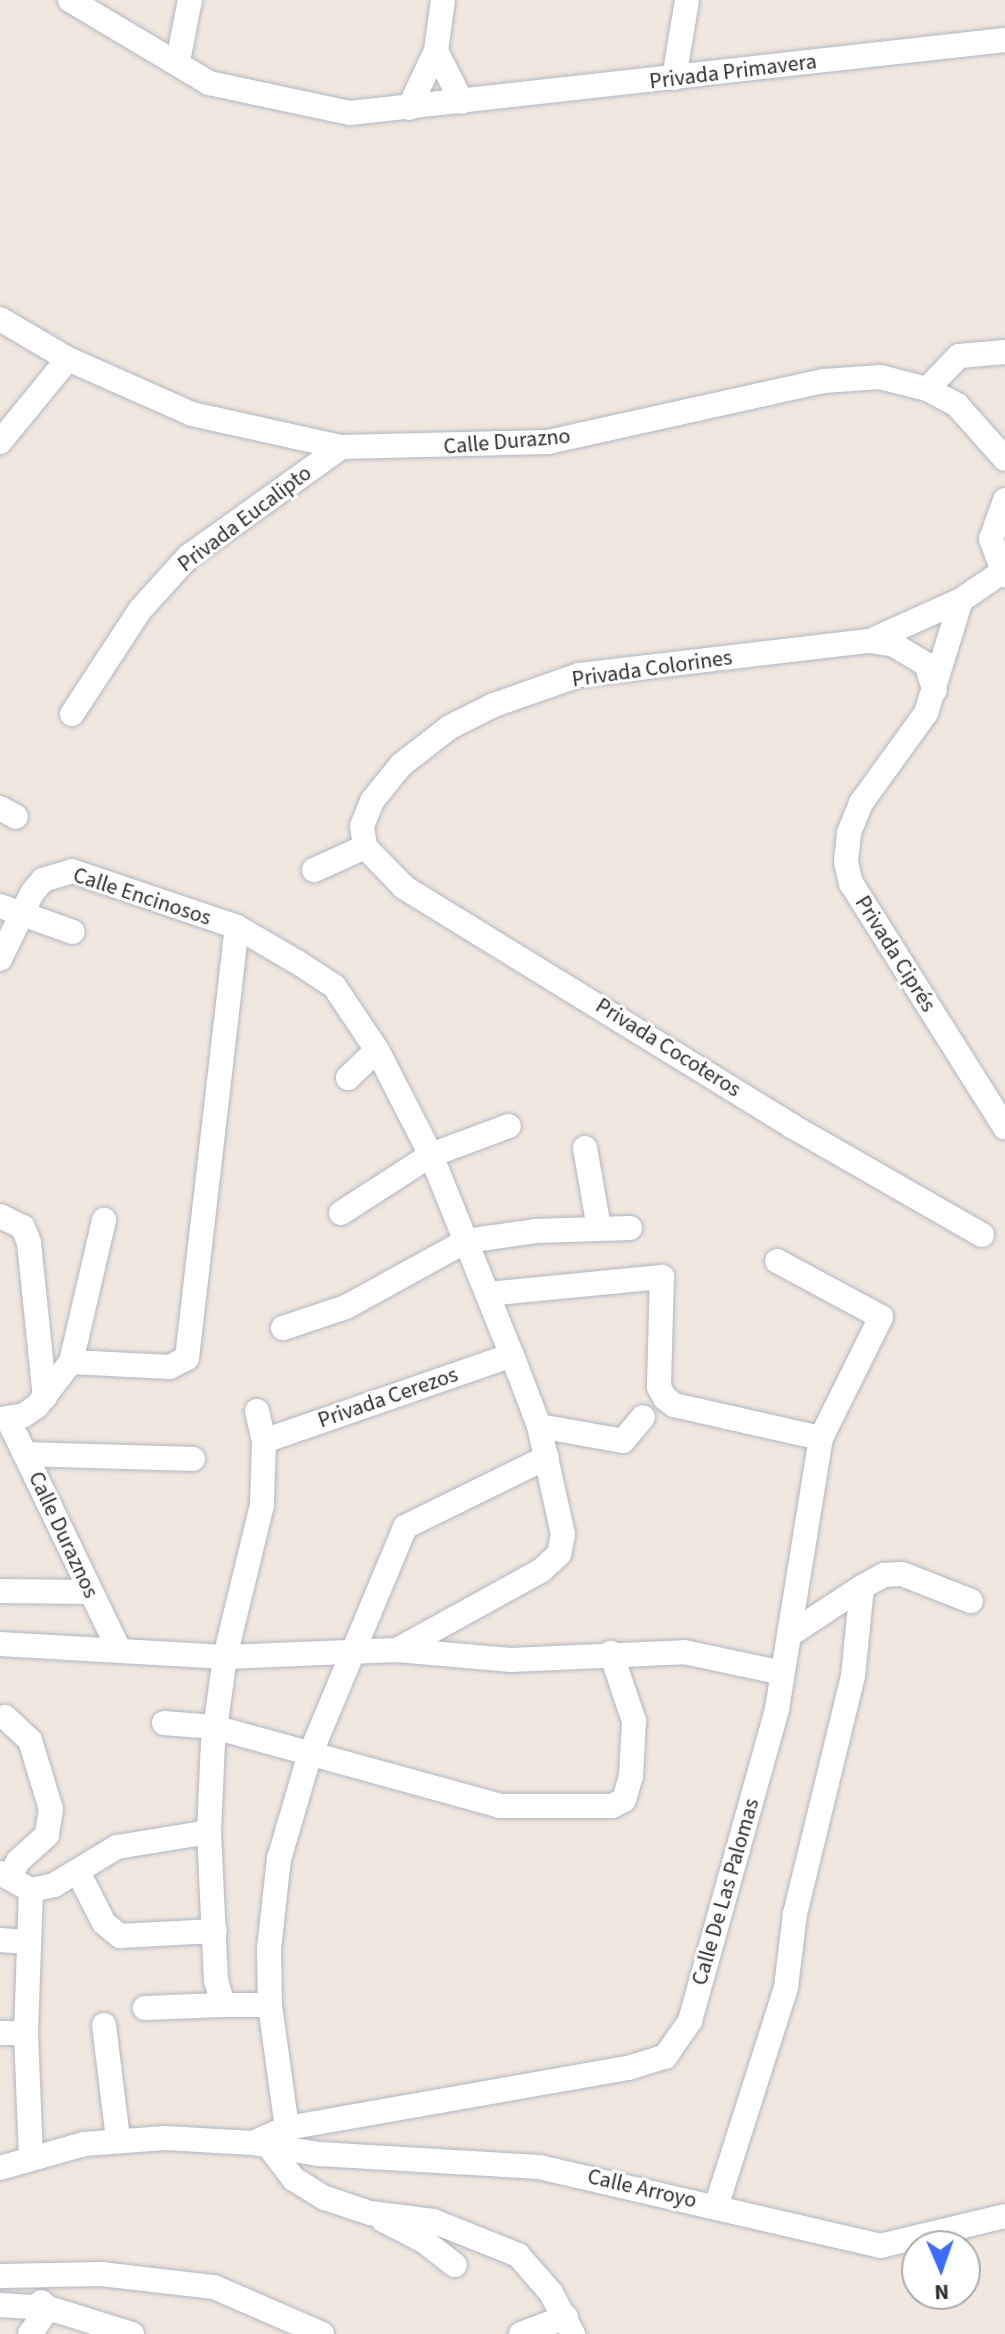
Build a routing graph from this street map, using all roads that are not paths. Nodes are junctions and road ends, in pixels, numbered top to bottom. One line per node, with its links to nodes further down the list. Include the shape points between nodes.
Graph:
1 (70, 0): 7 (street, Privada Primavera)
2 (190, 0): 7 (street)
3 (443, 0): 6 (street)
4 (687, 0): 8 (street)
5 (1005, 40): 8 (street, Privada Primavera)
6 (436, 51): 9 (street); 10 (street)
7 (178, 61): 10 (street, Privada Primavera, via 209,83 283,102 350,113)
8 (674, 78): 9 (street, Privada Primavera)
9 (462, 102): 10 (street, Privada Primavera)
10 (409, 108)
11 (0, 319): 13 (street, Calle Durazno)
12 (1005, 352): 14 (street, via 959,356)
13 (68, 359): 15 (street); 16 (street, Calle Durazno, via 192,414)
14 (927, 389): 16 (street, Calle Durazno, via 880,377 824,381 548,442); 17 (street, Calle Durazno, via 957,405)
15 (0, 442)
16 (341, 447): 23 (street, Privada Eucalipto, via 189,556 140,610)
17 (1005, 459)
18 (1005, 500): 19 (street, via 991,539)
19 (1003, 574): 20 (street, Privada Colorines)
20 (961, 600): 21 (street, Privada Colorines); 22 (street, Privada Ciprés)
21 (870, 641): 22 (street, via 894,645 926,664); 24 (street, Privada Colorines, via 579,675 494,705 450,727 383,784 362,826)
22 (935, 691): 33 (street, Privada Ciprés, via 912,737 861,803 849,833 848,873)
23 (72, 714)
24 (365, 847): 25 (street); 41 (street, Privada Cocoteros, via 404,887 792,1126)
25 (314, 870)
26 (10, 911): 27 (street, Calle Encinosos, via 43,880 72,871); 28 (street); 29 (street, Calle Encinosos)
27 (237, 927): 30 (street, Calle Encinosos, via 334,986); 47 (street, via 184,1363 170,1367)
28 (73, 932)
29 (0, 959)
30 (377, 1050): 31 (street); 35 (street, Calle Encinosos)
31 (348, 1078)
32 (509, 1126): 35 (street)
33 (1005, 1128)
34 (585, 1148): 39 (street)
35 (431, 1155): 36 (street); 42 (street, Calle Encinosos)
36 (341, 1213)
37 (0, 1216): 48 (street, via 23,1227 29,1243)
38 (104, 1220): 47 (street)
39 (599, 1228): 40 (street); 42 (street)
40 (630, 1228)
41 (982, 1235)
42 (466, 1241): 44 (street, Calle Encinosos); 45 (street, via 346,1307)
43 (777, 1261): 53 (street, Calle De Las Palomas, via 881,1317)
44 (488, 1294): 46 (street, Calle Encinosos); 53 (street, via 662,1277 659,1387 665,1398 674,1405)
45 (283, 1328)
46 (512, 1355): 52 (street, Calle Encinosos); 54 (street, Privada Cerezos)
47 (71, 1362): 48 (street)
48 (45, 1397): 51 (street, via 24,1415)
49 (257, 1411): 54 (street)
50 (643, 1417): 52 (street, via 623,1441)
51 (4, 1419): 55 (street, Calle Duraznos)
52 (539, 1426): 56 (street, Calle Encinosos)
53 (821, 1438): 62 (street, Calle De Las Palomas, via 805,1511)
54 (264, 1441): 68 (street, via 262,1505)
55 (25, 1454): 57 (street); 60 (street, Calle Duraznos)
56 (547, 1457): 65 (street, via 405,1527); 66 (street, Calle Encinosos, via 563,1534 555,1560)
57 (193, 1459)
58 (862, 1587): 61 (street, via 884,1575 902,1574); 62 (street); 91 (street, via 853,1676 795,1914 786,1987)
59 (0, 1591): 60 (street)
60 (90, 1592): 64 (street, Calle Duraznos)
61 (971, 1601)
62 (792, 1633): 69 (street, Calle De Las Palomas)
63 (0, 1644): 64 (street)
64 (119, 1650): 68 (street)
65 (356, 1650): 66 (street); 68 (street); 73 (street)
66 (397, 1650): 67 (street, via 511,1660)
67 (611, 1653): 69 (street, via 684,1652); 73 (street, via 634,1721 631,1776 624,1800 612,1806 500,1806)
68 (225, 1657): 72 (street)
69 (783, 1673): 86 (street, Calle De Las Palomas, via 690,2021 665,2057)
70 (5, 1717): 76 (street, via 30,1740 51,1809 47,1835 18,1861)
71 (164, 1723): 72 (street)
72 (214, 1727): 73 (street); 74 (street)
73 (309, 1757): 81 (street, via 287,1823 273,1893)
74 (209, 1832): 75 (street, via 117,1847); 77 (street)
75 (78, 1872): 76 (street); 77 (street, via 104,1923 120,1936)
76 (14, 1880): 79 (street)
77 (215, 1931): 80 (street, via 216,1980)
78 (0, 1940): 79 (street)
79 (28, 1942): 85 (street)
80 (223, 2005): 81 (street); 82 (street)
81 (270, 2005): 86 (street)
82 (145, 2008)
83 (104, 2025): 87 (street)
84 (0, 2033): 85 (street)
85 (26, 2033): 89 (street)
86 (287, 2128): 88 (street, Calle De Las Palomas)
87 (118, 2139): 88 (street, Calle Arroyo); 89 (street, Calle Arroyo)
88 (262, 2146): 91 (street, Calle Arroyo, via 507,2162 597,2177); 92 (street, via 294,2179 325,2198)
89 (31, 2157): 90 (street, Calle Arroyo)
90 (0, 2168)
91 (716, 2207): 93 (street, Calle Arroyo, via 880,2246)
92 (370, 2213): 94 (street, via 424,2241); 98 (street, via 433,2221 502,2247 530,2269)
93 (1005, 2216)
94 (455, 2265)
95 (6, 2277): 97 (street); 101 (street, via 101,2274 214,2287)
96 (0, 2305): 97 (street)
97 (48, 2308): 99 (street); 100 (street)
98 (569, 2325): 102 (street)
99 (30, 2334)
100 (132, 2334)
101 (322, 2334)
102 (521, 2334)

